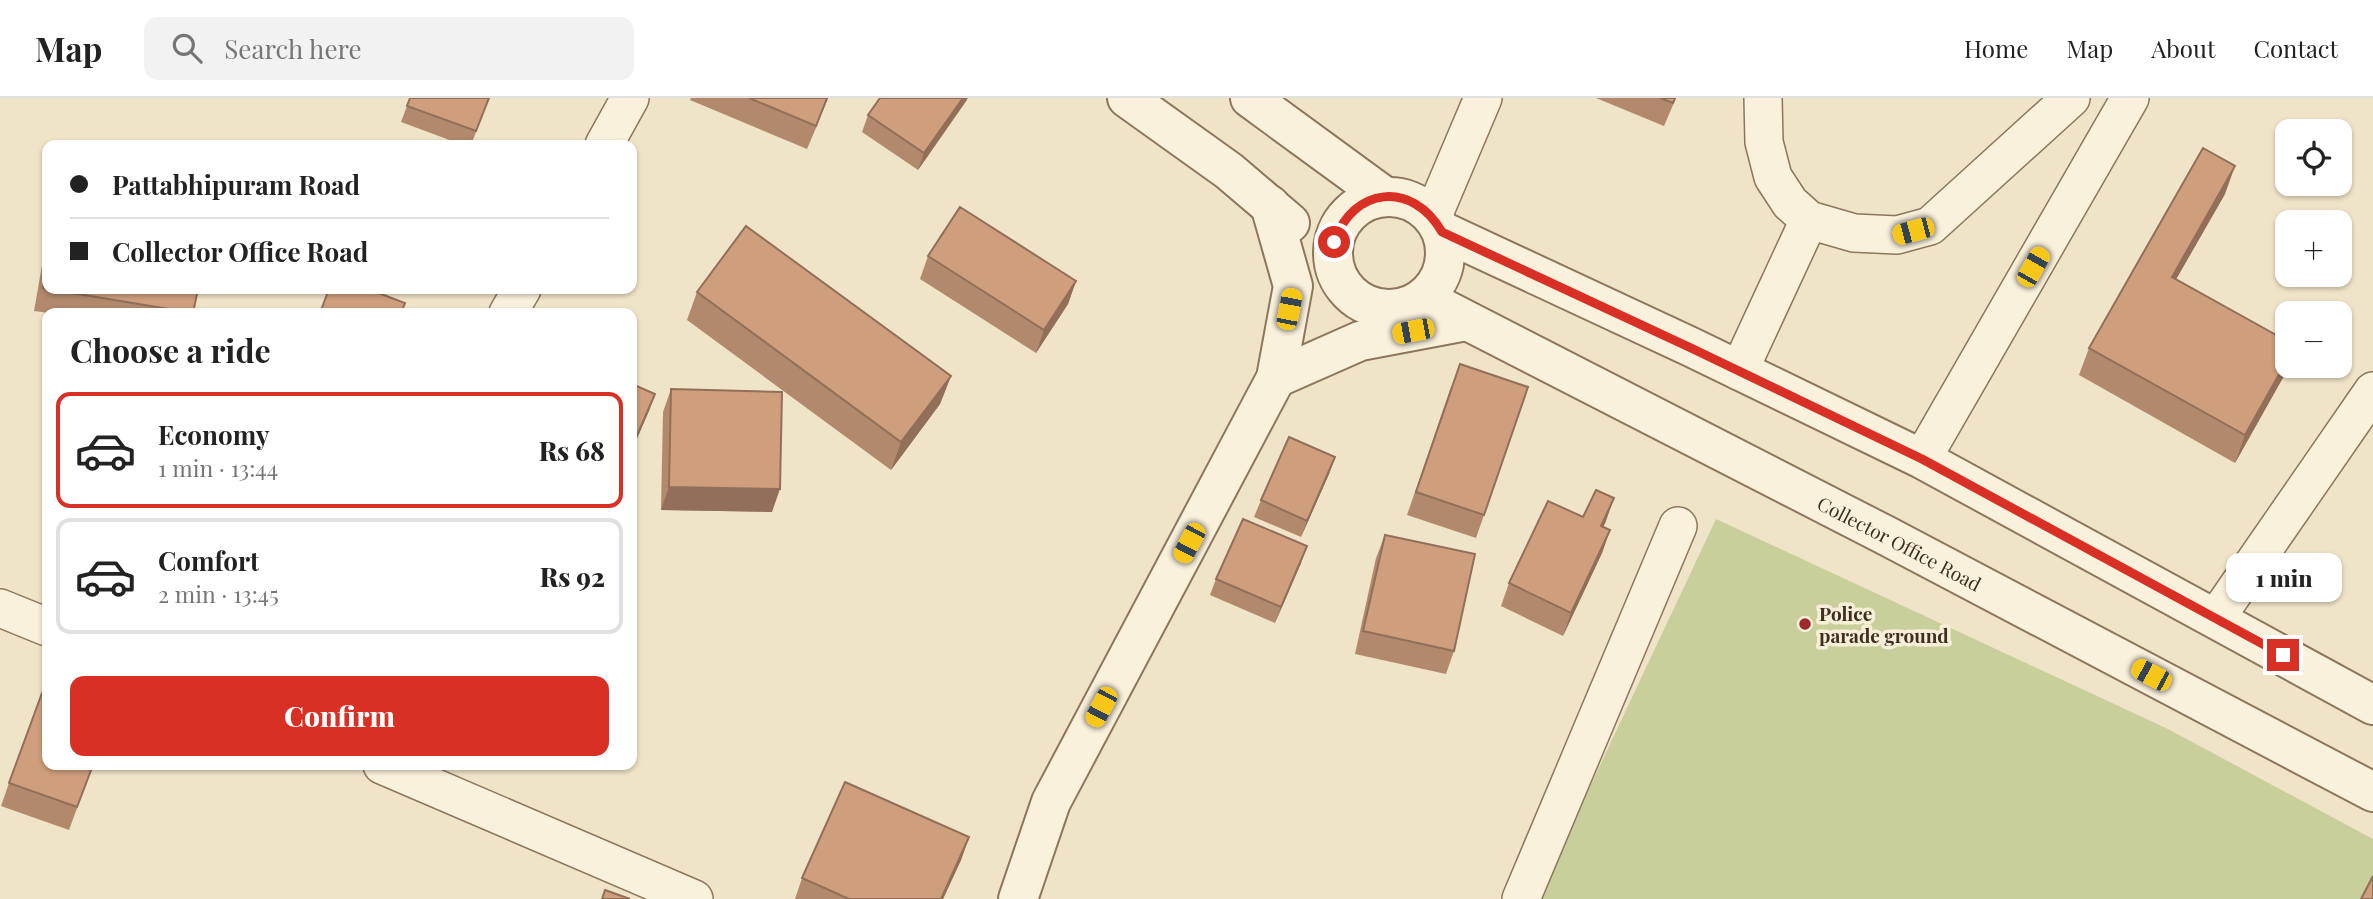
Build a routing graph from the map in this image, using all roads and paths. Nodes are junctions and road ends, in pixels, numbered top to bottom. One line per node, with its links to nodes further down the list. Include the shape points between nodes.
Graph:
1 (631, 98): 8 (street)
2 (1127, 98): 10 (street)
3 (1250, 98): 9 (street)
4 (1483, 98): 12 (street)
5 (1763, 98): 11 (street, via 1764,142 1773,177 1790,203)
6 (2071, 98): 11 (street, via 1930,226 1897,235 1854,233)
7 (2130, 98): 19 (street)
8 (607, 140)
9 (1384, 196): 12 (street, via 1419,205); 13 (street, via 1359,206 1340,224)
10 (1270, 205): 13 (street); 17 (street, via 1293,286)
11 (1809, 220): 16 (street)
12 (1437, 224): 14 (street, via 1446,249 1444,267); 16 (street)
13 (1333, 262): 14 (street, via 1351,295 1368,305 1406,307)
14 (1423, 298): 15 (street, Collector Office Road)
15 (1466, 320): 17 (street, via 1360,341); 26 (street, Collector Office Road)
16 (1739, 371): 19 (street)
17 (1276, 378): 28 (street, via 1051,802)
18 (2373, 391): 22 (street)
19 (1922, 459): 22 (street)
20 (1678, 526): 29 (street)
21 (0, 608): 23 (street)
22 (2216, 618): 24 (street)
23 (42, 625)
24 (2373, 705)
25 (394, 770): 27 (street)
26 (2373, 792)
27 (694, 899)
28 (1018, 899)
29 (1521, 899)

